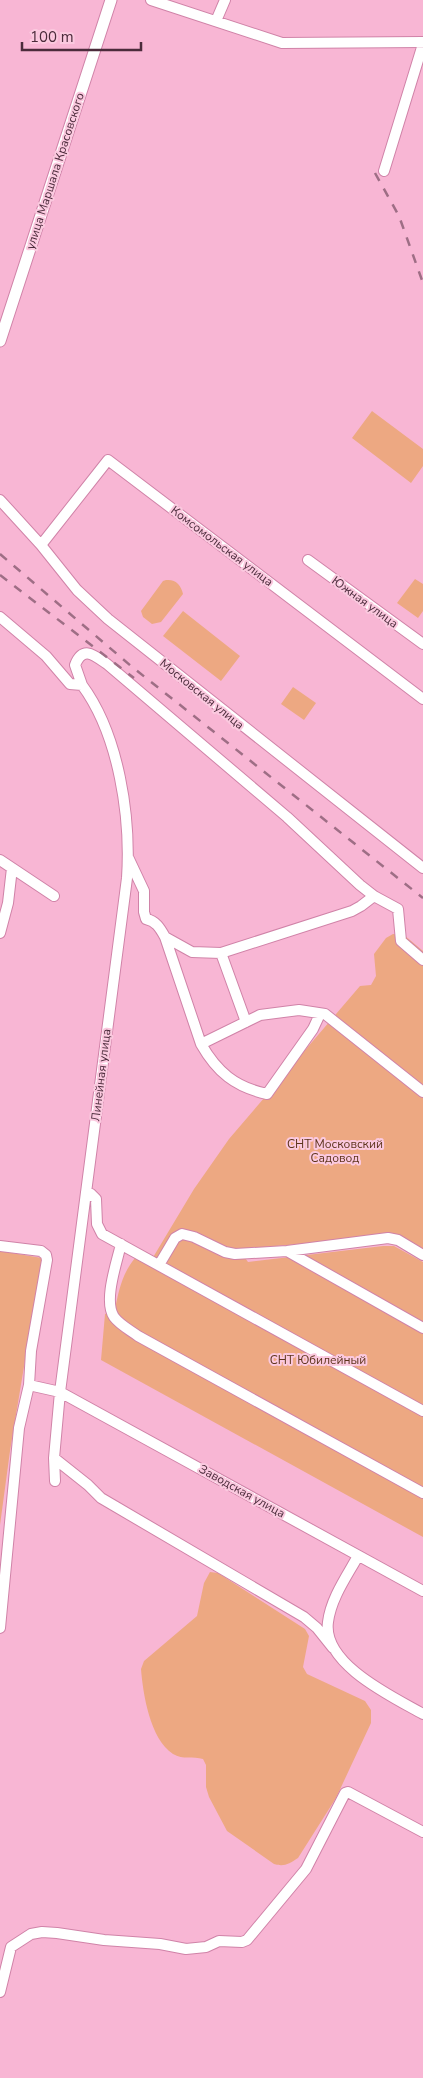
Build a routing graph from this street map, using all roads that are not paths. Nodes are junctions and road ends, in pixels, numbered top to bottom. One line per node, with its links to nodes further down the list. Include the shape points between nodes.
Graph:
1 (111, 0): 7 (street, улица Маршала Красовского)
2 (150, 0): 4 (street)
3 (225, 0): 4 (street)
4 (216, 21): 5 (street, via 282,42)
5 (423, 43): 6 (street)
6 (384, 171)
7 (0, 341)
8 (0, 500): 9 (street, Московская улица)
9 (41, 545): 16 (street, Комсомольская улица, via 108,460); 20 (street, Московская улица, via 77,590 108,619)
10 (308, 560): 12 (street, Южная улица)
11 (0, 617): 13 (street)
12 (423, 644)
13 (46, 656): 14 (street, via 64,667); 15 (street, via 70,684)
14 (77, 661): 15 (street); 22 (street, via 85,653 107,664 288,817)
15 (78, 684): 17 (street, Линейная улица, via 99,714 112,751 124,806)
16 (423, 699)
17 (128, 857): 24 (street, via 144,891 146,919 152,920); 31 (street, Линейная улица)
18 (0, 860): 19 (street)
19 (12, 868): 21 (street); 23 (street)
20 (423, 868)
21 (54, 896)
22 (374, 896): 25 (street, via 352,911); 26 (street, via 398,908 402,941)
23 (0, 933)
24 (165, 937): 25 (street, via 192,952); 29 (street)
25 (221, 953): 28 (street)
26 (423, 960)
27 (320, 1014): 28 (street, via 283,1011 260,1015); 29 (street, via 267,1094 238,1084 208,1056); 30 (street, via 330,1016)
28 (246, 1022): 29 (street)
29 (201, 1044)
30 (423, 1092)
31 (86, 1192): 32 (street, via 96,1199 100,1232); 39 (street, Линейная улица)
32 (120, 1244): 36 (street); 43 (street, via 110,1294 111,1310 119,1322 138,1336)
33 (0, 1246): 38 (street, via 41,1251 46,1255)
34 (287, 1251): 35 (street, via 388,1238 398,1240); 36 (street, via 230,1254 182,1234 175,1238); 37 (street)
35 (423, 1255)
36 (159, 1265): 40 (street)
37 (423, 1328)
38 (29, 1385): 39 (street, Заводская улица); 46 (street, via 19,1428)
39 (60, 1392): 41 (street, Линейная улица); 44 (street, Заводская улица)
40 (423, 1411)
41 (54, 1458): 42 (street, Линейная улица); 47 (street, via 101,1498 304,1617)
42 (55, 1481)
43 (423, 1493)
44 (358, 1556): 45 (street, Заводская улица); 47 (street, via 331,1609 327,1631)
45 (423, 1591)
46 (0, 1628)
47 (333, 1648): 48 (street, via 362,1678)
48 (423, 1714)
49 (423, 1832): 50 (street, via 345,1793 306,1869 247,1940 219,1941 201,1948 186,1949 58,1933 31,1934 11,1947)
50 (0, 1992)

